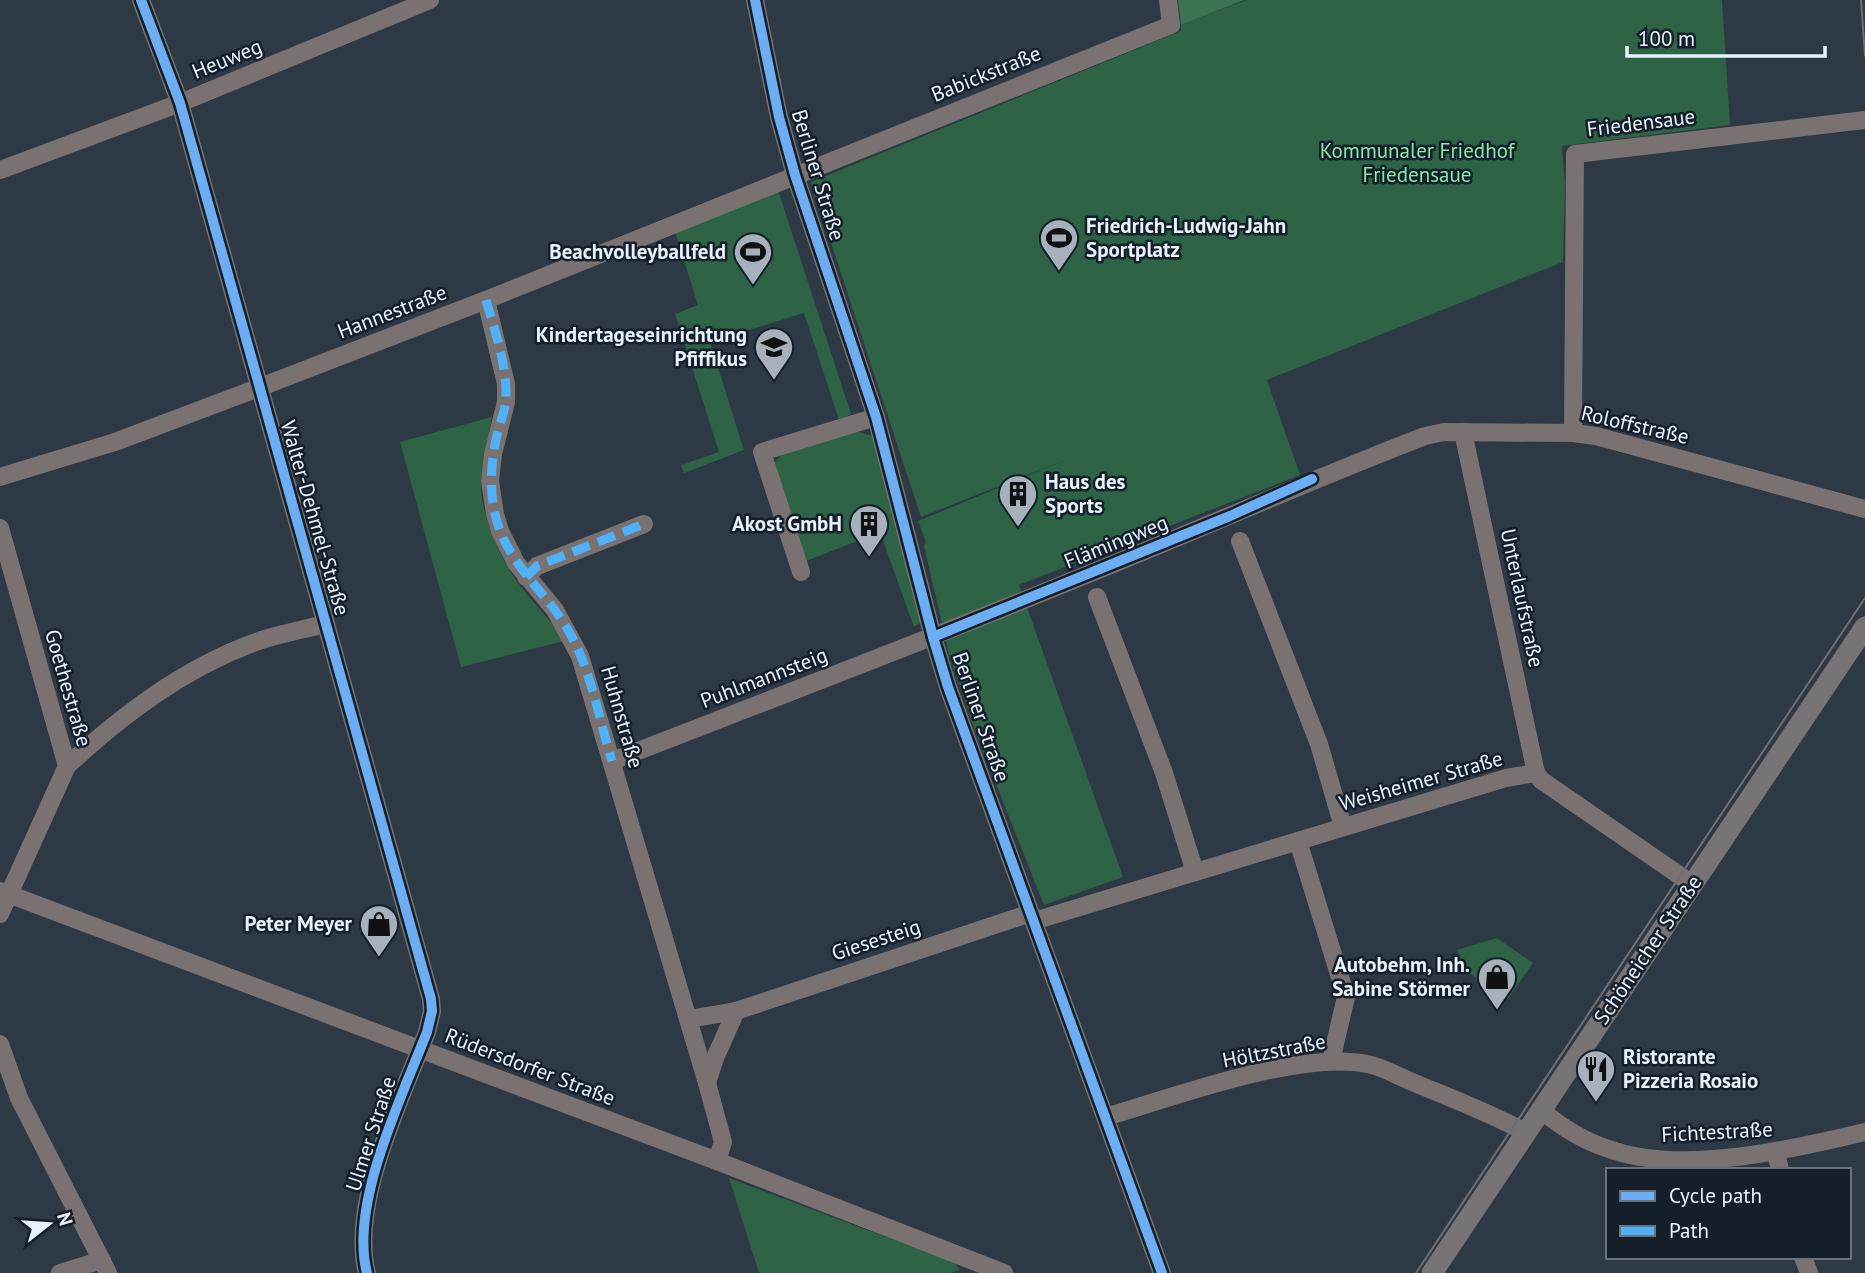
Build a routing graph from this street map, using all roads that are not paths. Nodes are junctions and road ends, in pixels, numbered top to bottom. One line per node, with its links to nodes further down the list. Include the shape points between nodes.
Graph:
1 (141, 0): 5 (street, Walter-Dehmel-Straße)
2 (430, 0): 5 (street, Heuweg)
3 (755, 0): 8 (street, Berliner Straße)
4 (1168, 0): 8 (street, Babickstraße, via 1171,25)
5 (180, 103): 7 (street, Heuweg); 10 (street, Walter-Dehmel-Straße)
6 (1865, 120): 13 (street, Friedensaue, via 1575,153)
7 (0, 170)
8 (795, 175): 9 (street, Hannestraße); 11 (street, Berliner Straße)
9 (486, 300): 10 (street, Hannestraße); 21 (street, Huhnstraße, via 506,384 493,454 492,499 506,545)
10 (258, 388): 14 (street, Hannestraße, via 115,442); 23 (street, Walter-Dehmel-Straße)
11 (876, 417): 20 (street, via 762,452); 25 (street, Berliner Straße)
12 (1463, 432): 13 (street, Roloffstraße); 15 (street, Roloffstraße, via 1425,436); 28 (street, Unterlaufstraße)
13 (1573, 433): 16 (street, Roloffstraße)
14 (0, 477)
15 (1312, 479): 25 (street, Flämingweg)
16 (1865, 509)
17 (644, 524): 21 (street, via 537,566)
18 (0, 528): 27 (street, Goethestraße)
19 (1240, 541): 29 (street, via 1319,744)
20 (801, 572)
21 (526, 577): 26 (street, Huhnstraße, via 574,640)
22 (1097, 597): 31 (street, via 1164,773)
23 (325, 624): 27 (street, via 257,642 190,673 129,712); 39 (street, Walter-Dehmel-Straße, via 431,999 432,1011)
24 (1865, 627): 32 (main road, Schöneicher Straße)
25 (933, 637): 26 (street, Puhlmannsteig); 35 (street, Berliner Straße)
26 (611, 761): 37 (street, Huhnstraße)
27 (66, 766): 33 (street, Goethestraße)
28 (1536, 773): 29 (street, Weisheimer Straße); 32 (street, Weisheimer Straße)
29 (1343, 827): 30 (street, Weisheimer Straße)
30 (1298, 841): 31 (street, Weisheimer Straße); 40 (street, via 1346,997)
31 (1195, 872): 35 (street, Weisheimer Straße)
32 (1692, 884): 42 (main road, Schöneicher Straße)
33 (4, 892): 34 (street, Goethestraße); 39 (street, Rüdersdorfer Straße)
34 (0, 915)
35 (1032, 917): 36 (street, Giesesteig); 43 (street, Berliner Straße)
36 (736, 1011): 37 (street, Giesesteig); 41 (street)
37 (689, 1019): 41 (street, Huhnstraße)
38 (0, 1044): 48 (street, via 19,1098)
39 (420, 1050): 46 (street, Rüdersdorfer Straße); 51 (street, Ulmer Straße, via 376,1168 363,1230)
40 (1331, 1061): 43 (street, Höltzstraße, via 1237,1079); 44 (street, Höltzstraße, via 1368,1064)
41 (707, 1083): 46 (street, Huhnstraße, via 723,1142)
42 (1540, 1109): 44 (main road, Schöneicher Straße); 47 (street, Fichtestraße, via 1587,1141 1617,1152 1649,1158)
43 (1106, 1117): 53 (street, Berliner Straße)
44 (1525, 1132): 54 (main road, Schöneicher Straße)
45 (1865, 1132): 47 (street, Fichtestraße)
46 (717, 1161): 49 (street, Rüdersdorfer Straße)
47 (1778, 1161)
48 (105, 1267): 50 (street)
49 (982, 1269): 52 (street, Rüdersdorfer Straße)
50 (60, 1273)
51 (367, 1273)
52 (1004, 1273)
53 (1162, 1273)
54 (1432, 1273)

